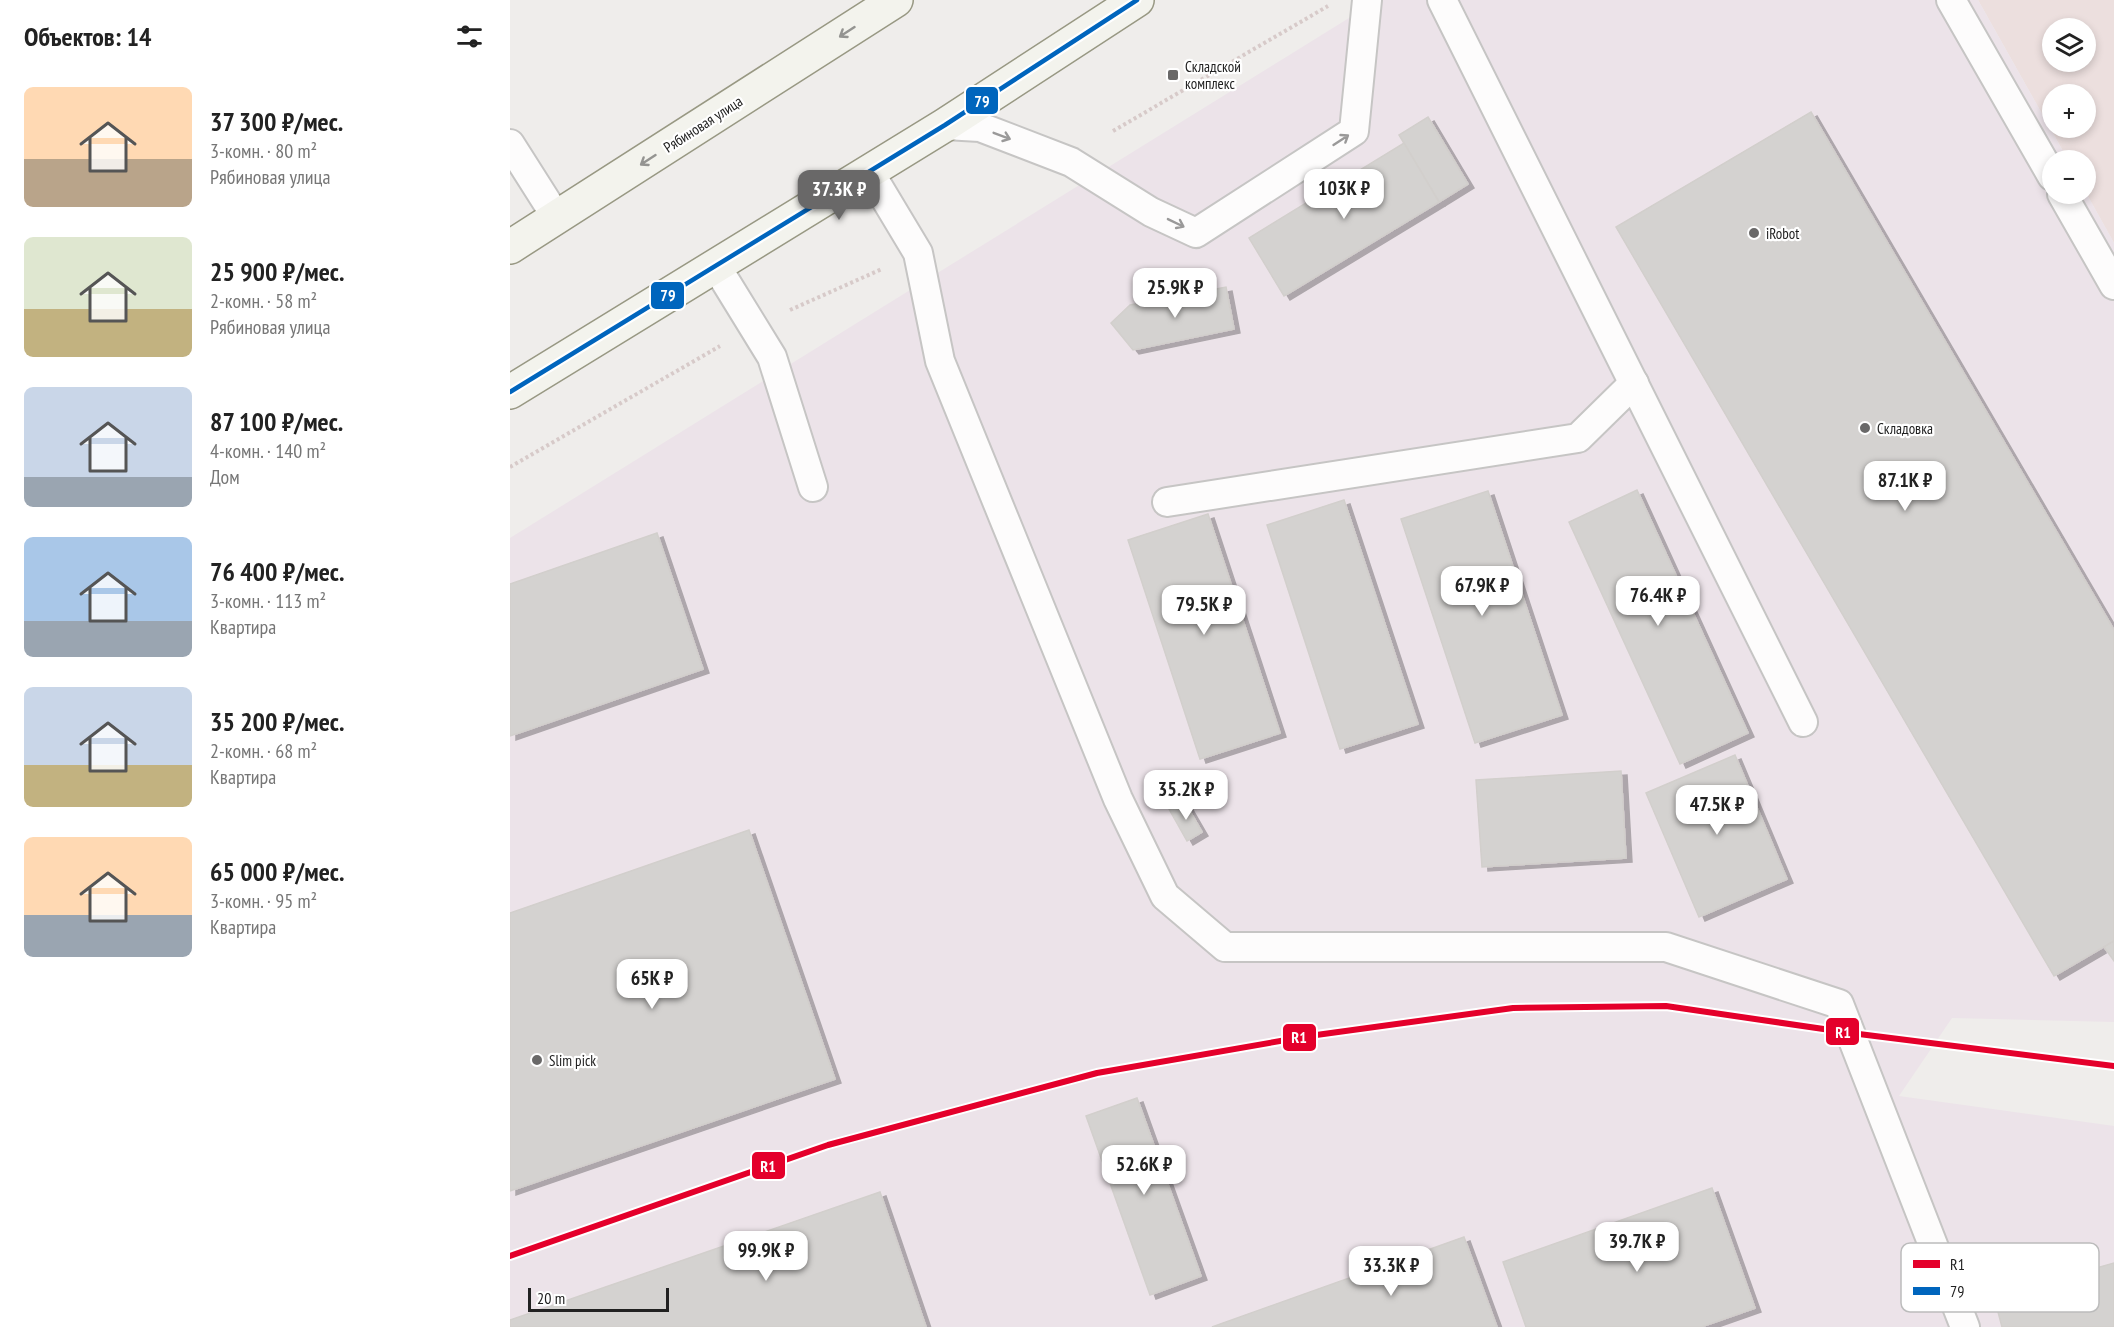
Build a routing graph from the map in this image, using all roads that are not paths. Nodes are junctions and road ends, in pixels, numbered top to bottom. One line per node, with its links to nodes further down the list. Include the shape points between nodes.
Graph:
1 (896, 0): 11 (main road, Рябиновая улица, one-way to 11)
2 (1137, 0): 6 (main road)
3 (1367, 0): 6 (lane, one-way to 3, via 980,127 1071,162 1151,212 1196,233 1354,131)
4 (1442, 0): 15 (lane)
5 (1951, 0): 8 (lane)
6 (945, 125): 9 (main road)
7 (510, 144): 11 (lane)
8 (2042, 159)
9 (870, 173): 13 (main road); 20 (lane, via 918,253 940,361 1118,799 1165,896 1225,947 1666,947 1839,1004)
10 (2068, 204): 14 (lane)
11 (557, 218): 12 (main road, Рябиновая улица)
12 (510, 247)
13 (716, 266): 16 (main road); 17 (lane, via 772,357)
14 (2114, 285)
15 (1634, 383): 18 (lane, via 1578,438); 19 (lane)
16 (510, 392)
17 (813, 487)
18 (1167, 502)
19 (1803, 722)
20 (1932, 1243)
21 (1959, 1312): 22 (lane)
22 (1965, 1327)

